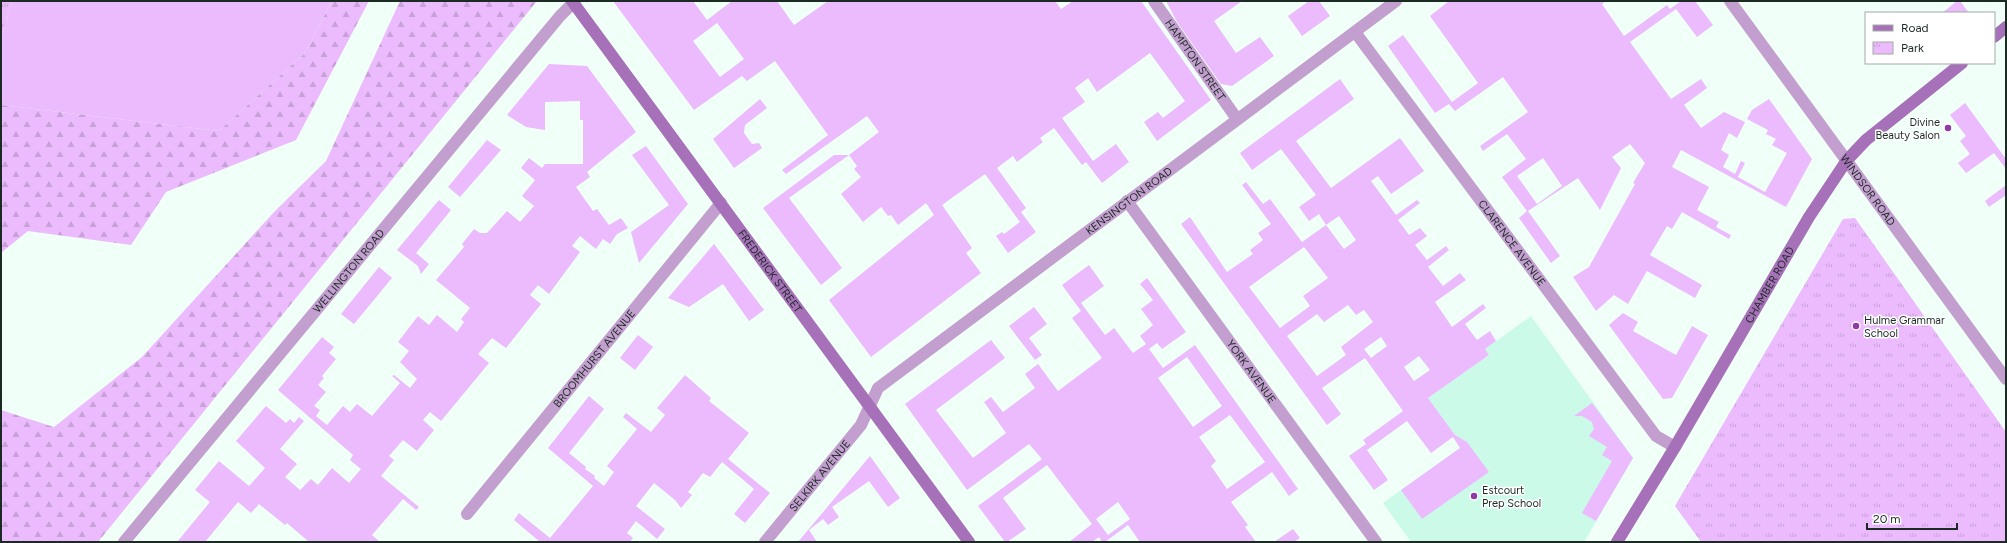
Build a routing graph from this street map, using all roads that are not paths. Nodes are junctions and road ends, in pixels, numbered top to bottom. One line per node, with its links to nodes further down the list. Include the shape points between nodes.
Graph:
1 (1154, 1): 9 (street, HAMPTON STREET)
2 (1396, 1): 6 (street, KENSINGTON ROAD)
3 (1730, 1): 10 (street, WINDSOR ROAD)
4 (573, 2): 12 (main road, FREDERICK STREET); 17 (street, WELLINGTON ROAD)
5 (2006, 27): 7 (main road)
6 (1355, 32): 9 (street, KENSINGTON ROAD); 15 (street, CLARENCE AVENUE, via 1656,436)
7 (1995, 36)
8 (1961, 64): 10 (main road, CHAMBER ROAD, via 1866,140)
9 (1237, 119): 11 (street, KENSINGTON ROAD)
10 (1846, 160): 13 (street, WINDSOR ROAD); 15 (main road, CHAMBER ROAD, via 1809,217)
11 (1127, 201): 14 (street, KENSINGTON ROAD, via 878,388); 20 (street, YORK AVENUE)
12 (721, 203): 14 (main road, FREDERICK STREET); 16 (street, BROOMHURST AVENUE)
13 (2006, 379)
14 (870, 407): 18 (street, SELKIRK AVENUE, via 861,425); 19 (main road, FREDERICK STREET)
15 (1675, 447): 21 (main road, CHAMBER ROAD)
16 (467, 514)
17 (124, 542)
18 (765, 542)
19 (969, 542)
20 (1376, 542)
21 (1617, 542)

